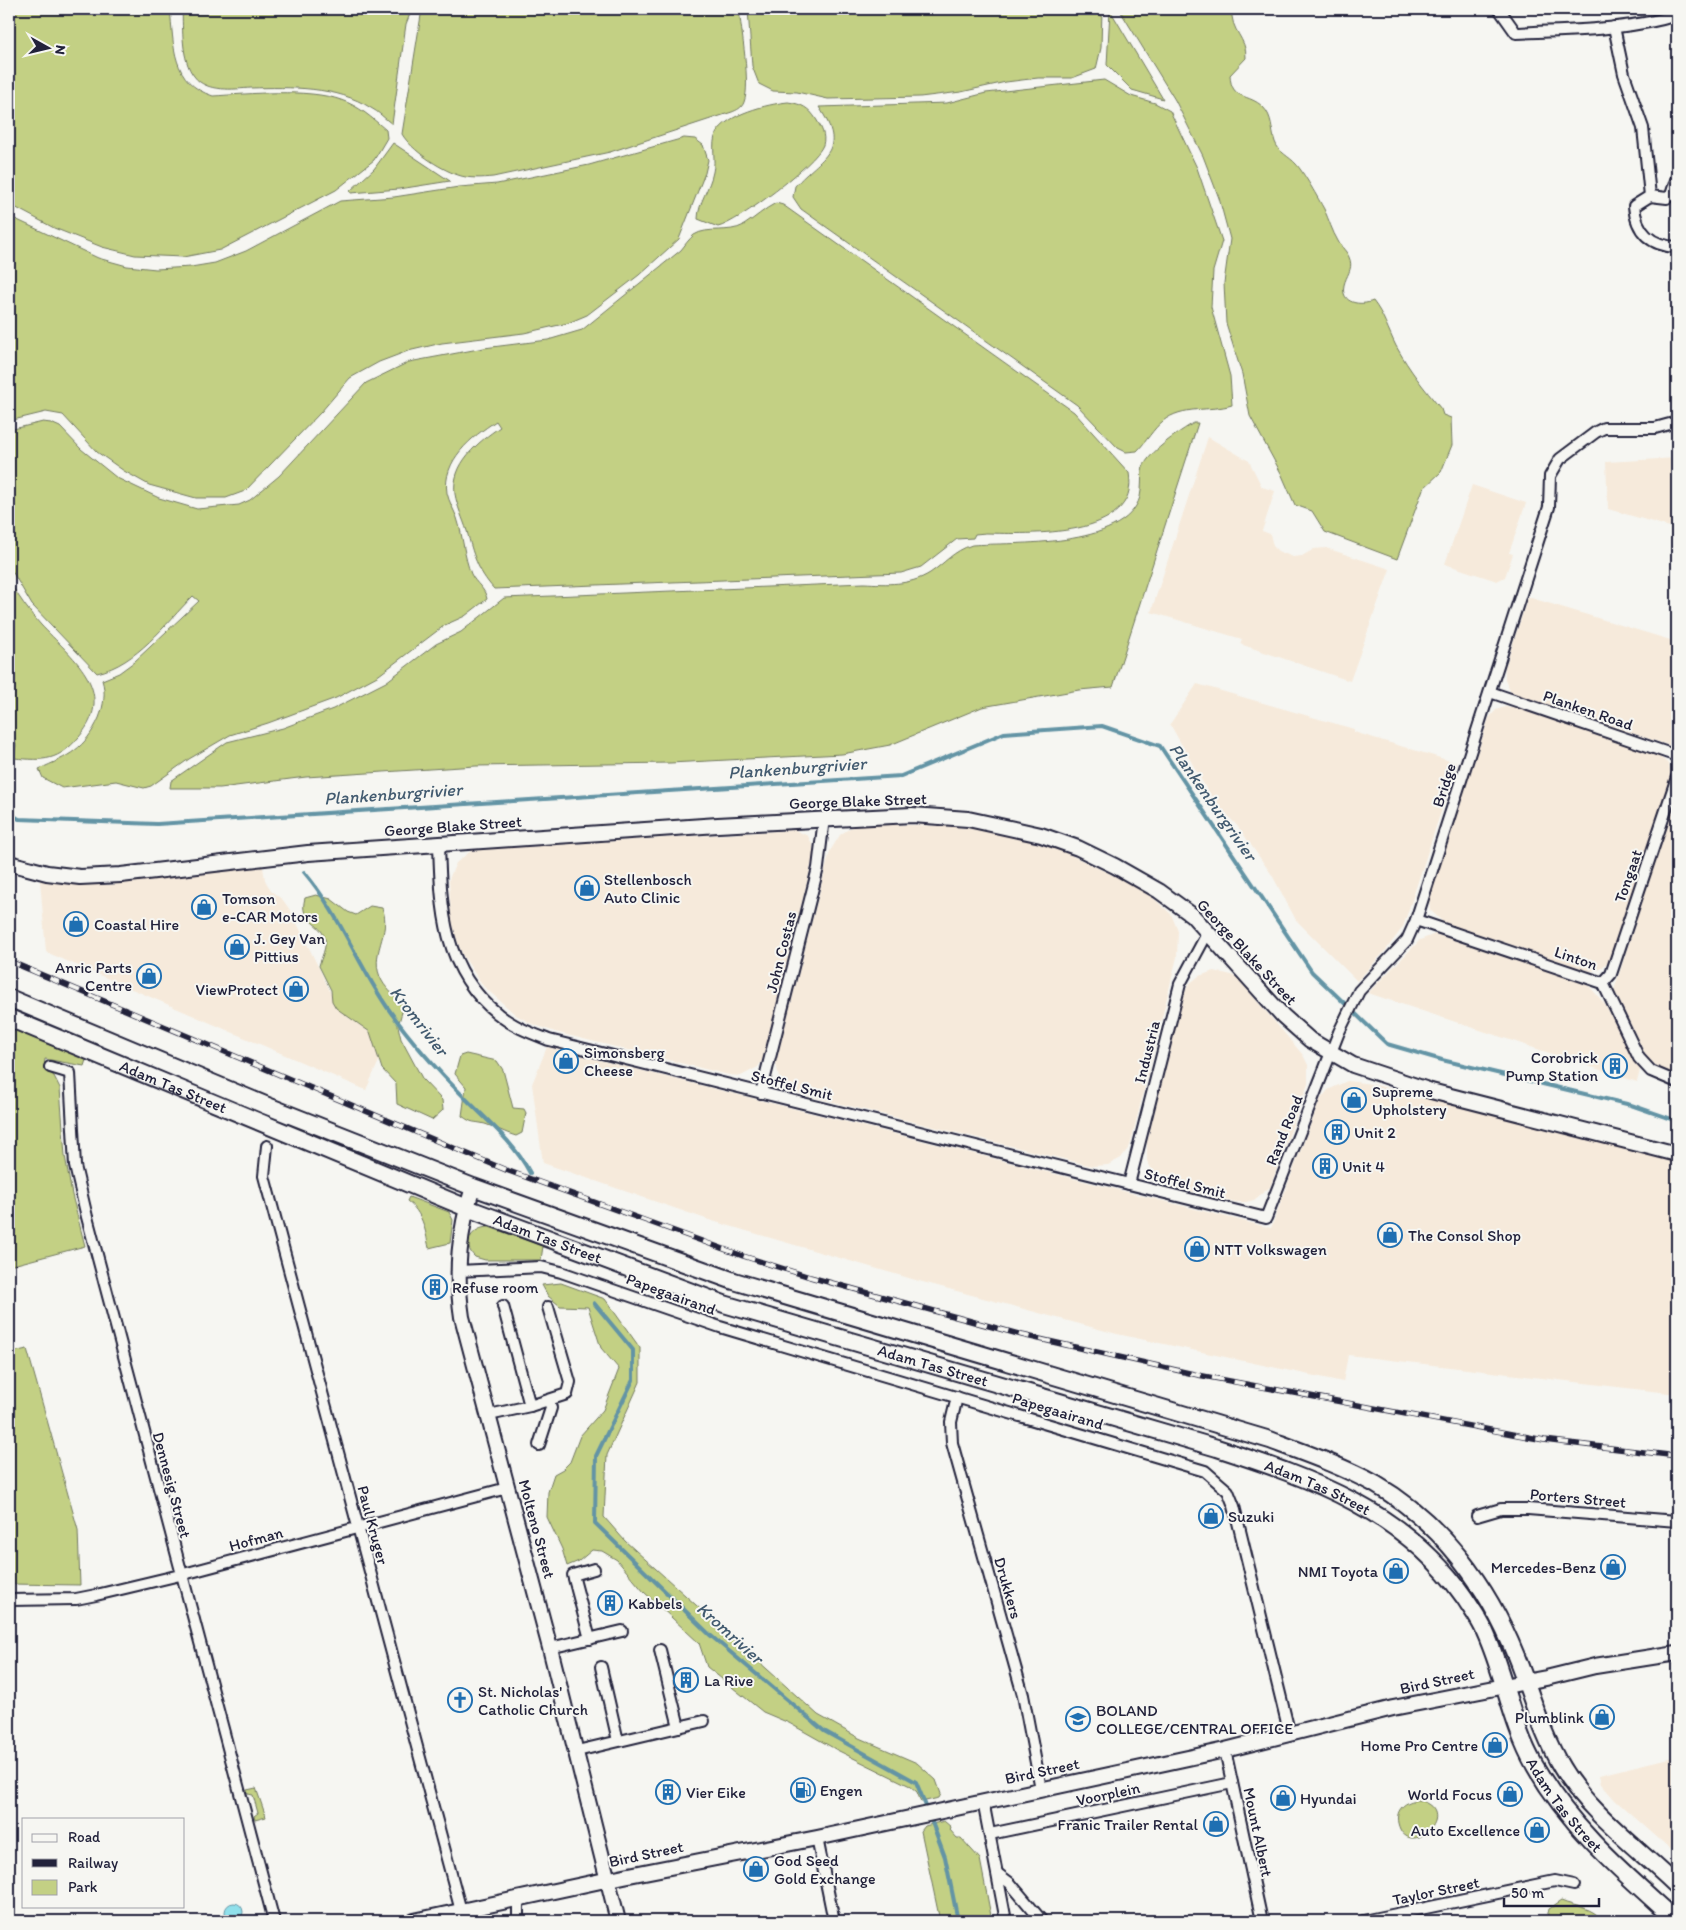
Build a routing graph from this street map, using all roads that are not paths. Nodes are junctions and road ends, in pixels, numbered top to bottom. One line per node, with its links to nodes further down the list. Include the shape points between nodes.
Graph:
1 (1499, 9): 3 (street, via 1516,33)
2 (1677, 15): 3 (street)
3 (1614, 27): 5 (street, via 1624,74 1643,128)
4 (1677, 177): 5 (street, via 1668,198)
5 (1650, 196): 6 (street, via 1634,206 1638,228 1654,242)
6 (1677, 247)
7 (1677, 422): 8 (street, Bridge, via 1655,428 1604,428 1560,459 1550,476 1549,507)
8 (1490, 692): 9 (street, Planken Road); 14 (street, Bridge)
9 (1677, 756)
10 (1677, 777): 16 (street, Tongaat, via 1611,974)
11 (824, 818): 12 (street, George Blake Street); 15 (street, George Blake Street, via 912,815 993,824 1041,835 1086,852 1152,887 1192,915); 22 (street, John Costas, via 818,868)
12 (439, 844): 13 (street, George Blake Street, via 308,853 80,877); 22 (street, Stoffel Smit, via 440,887 448,935 458,966 471,986 498,1015 549,1040)
13 (9, 863)
14 (1416, 920): 16 (street, Linton); 19 (street, Bridge, via 1407,940 1359,991)
15 (1208, 932): 19 (street, George Blake Street, via 1282,1016 1310,1040); 25 (street, Industria, via 1180,984)
16 (1603, 983): 21 (street, Linton, via 1639,1058 1651,1071)
17 (9, 998): 26 (main road, Adam Tas Street, via 265,1105)
18 (9, 1018): 27 (main road, Adam Tas Street)
19 (1331, 1052): 24 (street, George Blake Street, via 1353,1065 1431,1091); 28 (street, Rand Road)
20 (50, 1066): 44 (street, Dennesig Street, via 70,1073 75,1166)
21 (1677, 1082)
22 (761, 1093): 25 (street, Stoffel Smit)
23 (267, 1146): 42 (street, Paul Kruger, via 264,1176)
24 (1677, 1154)
25 (1129, 1184): 28 (street, Stoffel Smit)
26 (473, 1187): 27 (street, Molteno Street); 36 (main road, Adam Tas Street, via 734,1281)
27 (467, 1208): 29 (street, Molteno Street); 38 (main road, Adam Tas Street, via 724,1304)
28 (1266, 1218)
29 (458, 1271): 32 (street, Papegaairand, via 541,1267 561,1272 720,1327); 35 (street, Molteno Street, via 462,1316)
30 (503, 1306): 34 (street)
31 (548, 1307): 33 (street, via 570,1382 566,1394)
32 (957, 1397): 56 (street, Papegaairand, via 1195,1467 1228,1490); 61 (street, Drukkers, via 951,1422 952,1443 1023,1696)
33 (549, 1400): 34 (street); 37 (street, via 552,1408)
34 (530, 1406): 35 (street)
35 (489, 1415): 39 (street, Molteno Street)
36 (1224, 1426): 38 (main road); 52 (main road, Adam Tas Street, via 1324,1460 1374,1484 1413,1510 1466,1565 1494,1606)
37 (539, 1444)
38 (1217, 1448): 53 (main road, Adam Tas Street, via 1356,1501 1404,1533 1442,1568 1470,1607 1485,1632)
39 (507, 1488): 42 (street, Hofman); 48 (street, Molteno Street)
40 (1476, 1516): 41 (street, Porters Street, via 1501,1509 1528,1509)
41 (1677, 1521)
42 (358, 1527): 44 (street, Hofman); 70 (street, Paul Kruger)
43 (594, 1569): 47 (street, via 573,1575)
44 (180, 1575): 45 (street, Hofman, via 84,1598); 71 (street, Dennesig Street)
45 (9, 1600)
46 (622, 1631): 47 (street)
47 (590, 1639): 48 (street)
48 (550, 1648): 59 (street, Molteno Street)
49 (660, 1650): 55 (street)
50 (1677, 1653): 52 (street, Bird Street, via 1595,1666)
51 (601, 1667): 57 (street)
52 (1526, 1682): 53 (street, Bird Street); 68 (main road, Adam Tas Street, via 1546,1736 1562,1768 1580,1793)
53 (1503, 1686): 56 (street, Bird Street, via 1393,1708); 80 (main road, Adam Tas Street, via 1535,1766 1565,1812)
54 (704, 1721): 55 (street)
55 (679, 1727): 57 (street)
56 (1290, 1735): 58 (street, Bird Street)
57 (618, 1741): 59 (street)
58 (1225, 1750): 60 (street, Mount Albert); 61 (street, Bird Street)
59 (577, 1751): 66 (street, Molteno Street)
60 (1232, 1783): 63 (street, Voorplein); 78 (street, Mount Albert)
61 (1042, 1788): 62 (street, Bird Street)
62 (984, 1801): 63 (street); 64 (street, Bird Street)
63 (990, 1834): 65 (street)
64 (817, 1838): 66 (street, Bird Street); 75 (street)
65 (998, 1874): 76 (street); 77 (street, via 1010,1883)
66 (609, 1879): 69 (street, Bird Street); 74 (street, Molteno Street)
67 (1574, 1885): 79 (street, Taylor Street, via 1555,1881)
68 (1677, 1886)
69 (518, 1899): 70 (street, Bird Street); 73 (street)
70 (461, 1911): 72 (street, Bird Street)
71 (274, 1921)
72 (414, 1921)
73 (518, 1921)
74 (618, 1921)
75 (834, 1921)
76 (1006, 1921)
77 (1042, 1921)
78 (1262, 1921)
79 (1363, 1921)
80 (1677, 1921)

